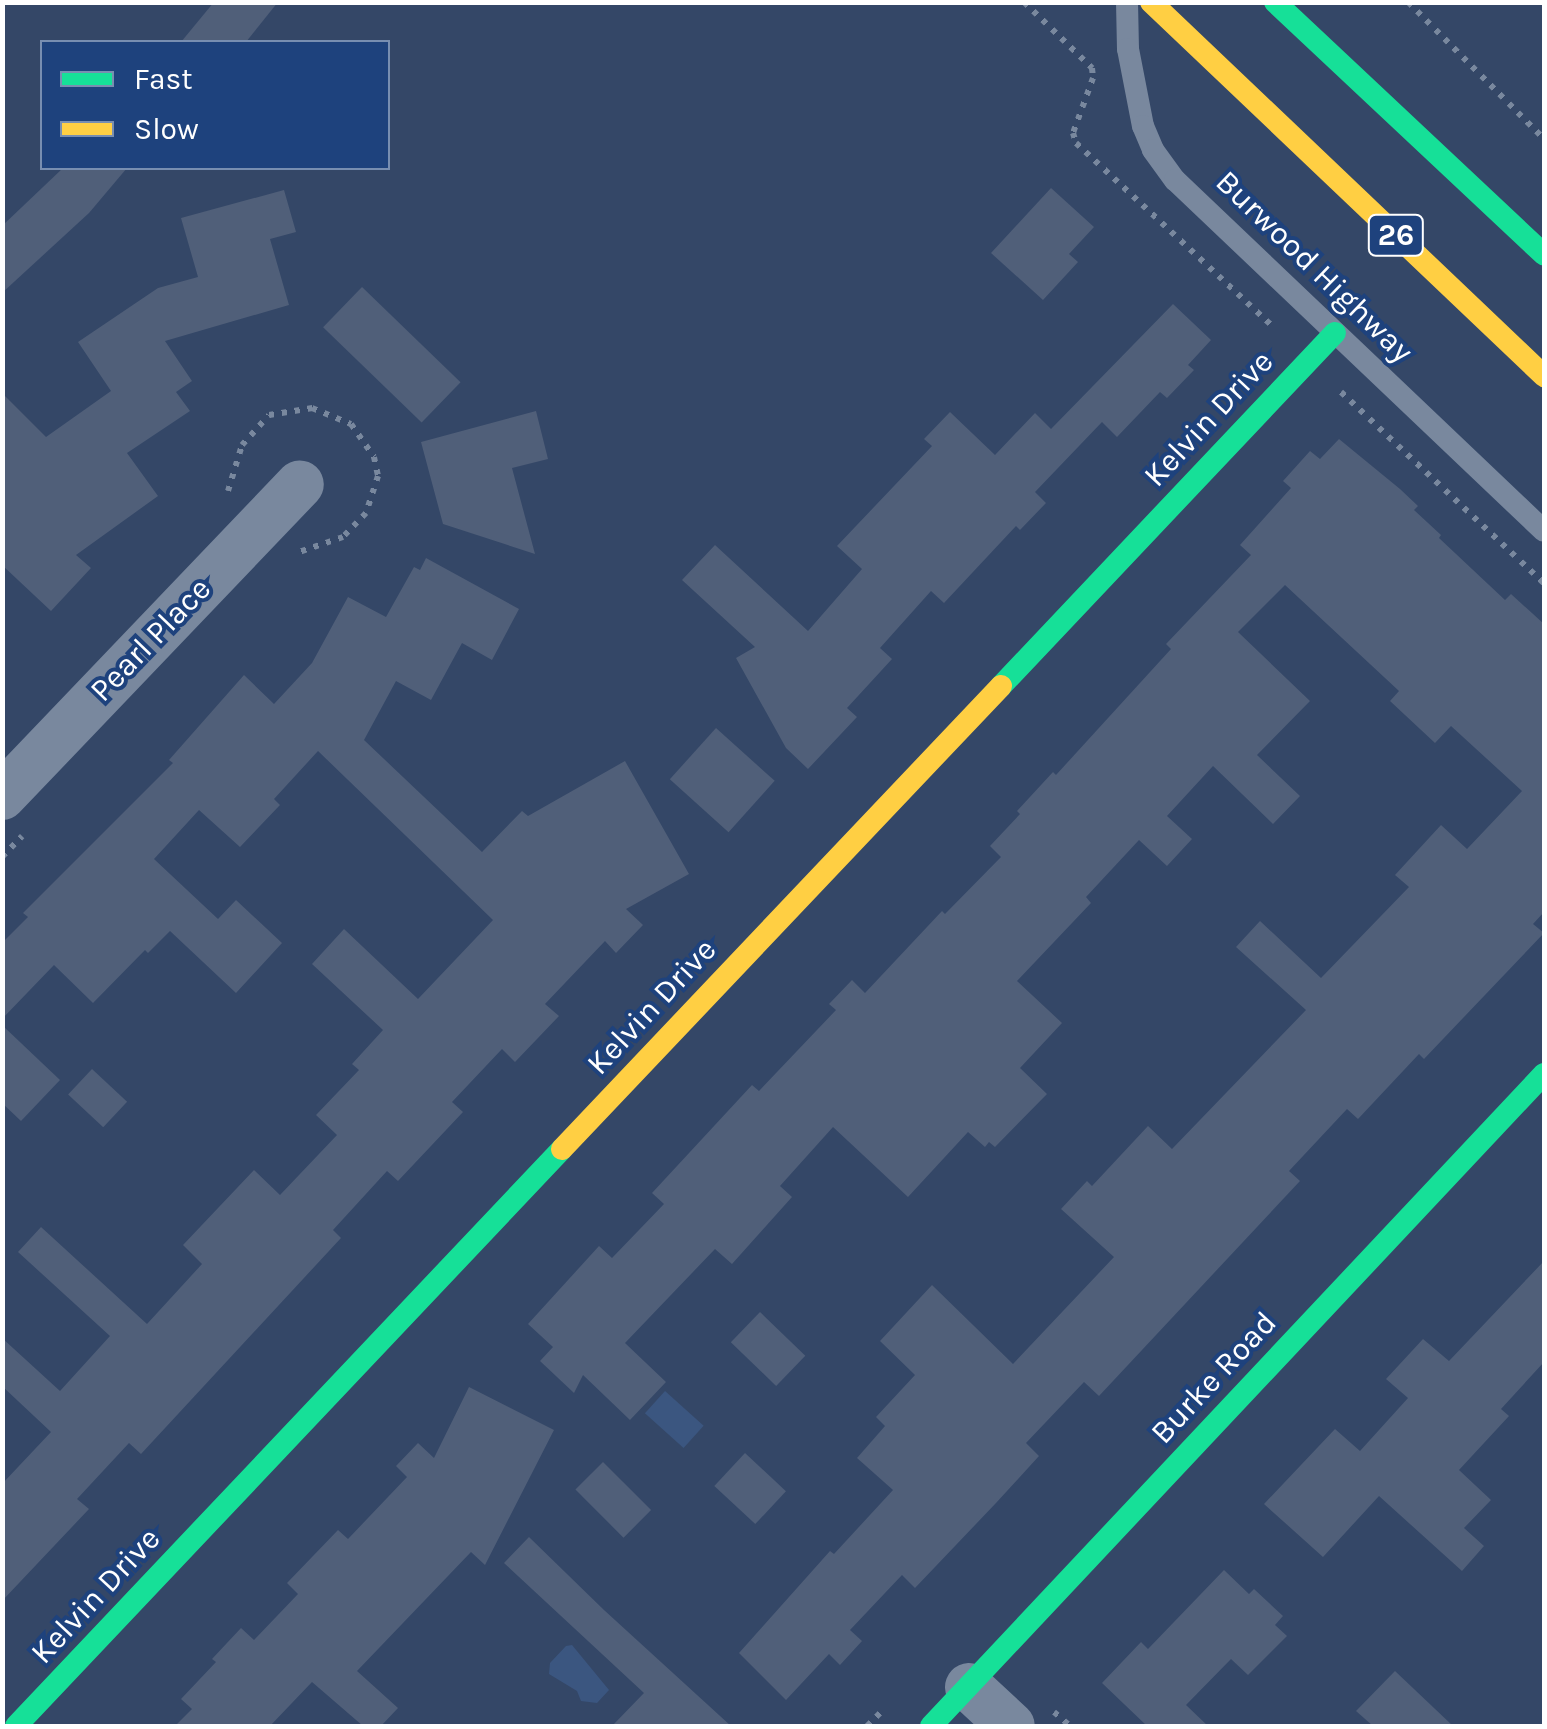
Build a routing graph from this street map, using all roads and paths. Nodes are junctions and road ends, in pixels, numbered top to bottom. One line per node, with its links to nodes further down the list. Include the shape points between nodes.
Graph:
1 (1024, 2): 8 (path)
2 (1127, 2): 11 (lane, Burwood Highway, via 1135,98 1153,150 1175,180)
3 (1150, 2): 12 (main road, 26)
4 (1275, 2): 7 (main road, 26)
5 (1314, 2): 7 (lane)
6 (1408, 2): 9 (path)
7 (1295, 22): 10 (main road, 26)
8 (1093, 73)
9 (1544, 139)
10 (1544, 255)
11 (1335, 332): 15 (lane, Burwood Highway); 20 (main road, Kelvin Drive)
12 (1544, 376)
13 (1340, 391): 16 (path)
14 (300, 484): 17 (street, Pearl Place)
15 (1544, 530)
16 (1544, 583)
17 (2, 796)
18 (1544, 1074): 19 (main road, Burke Road)
19 (969, 1686): 21 (main road, Burke Road); 22 (street)
20 (16, 1726)
21 (931, 1726)
22 (1011, 1726)

